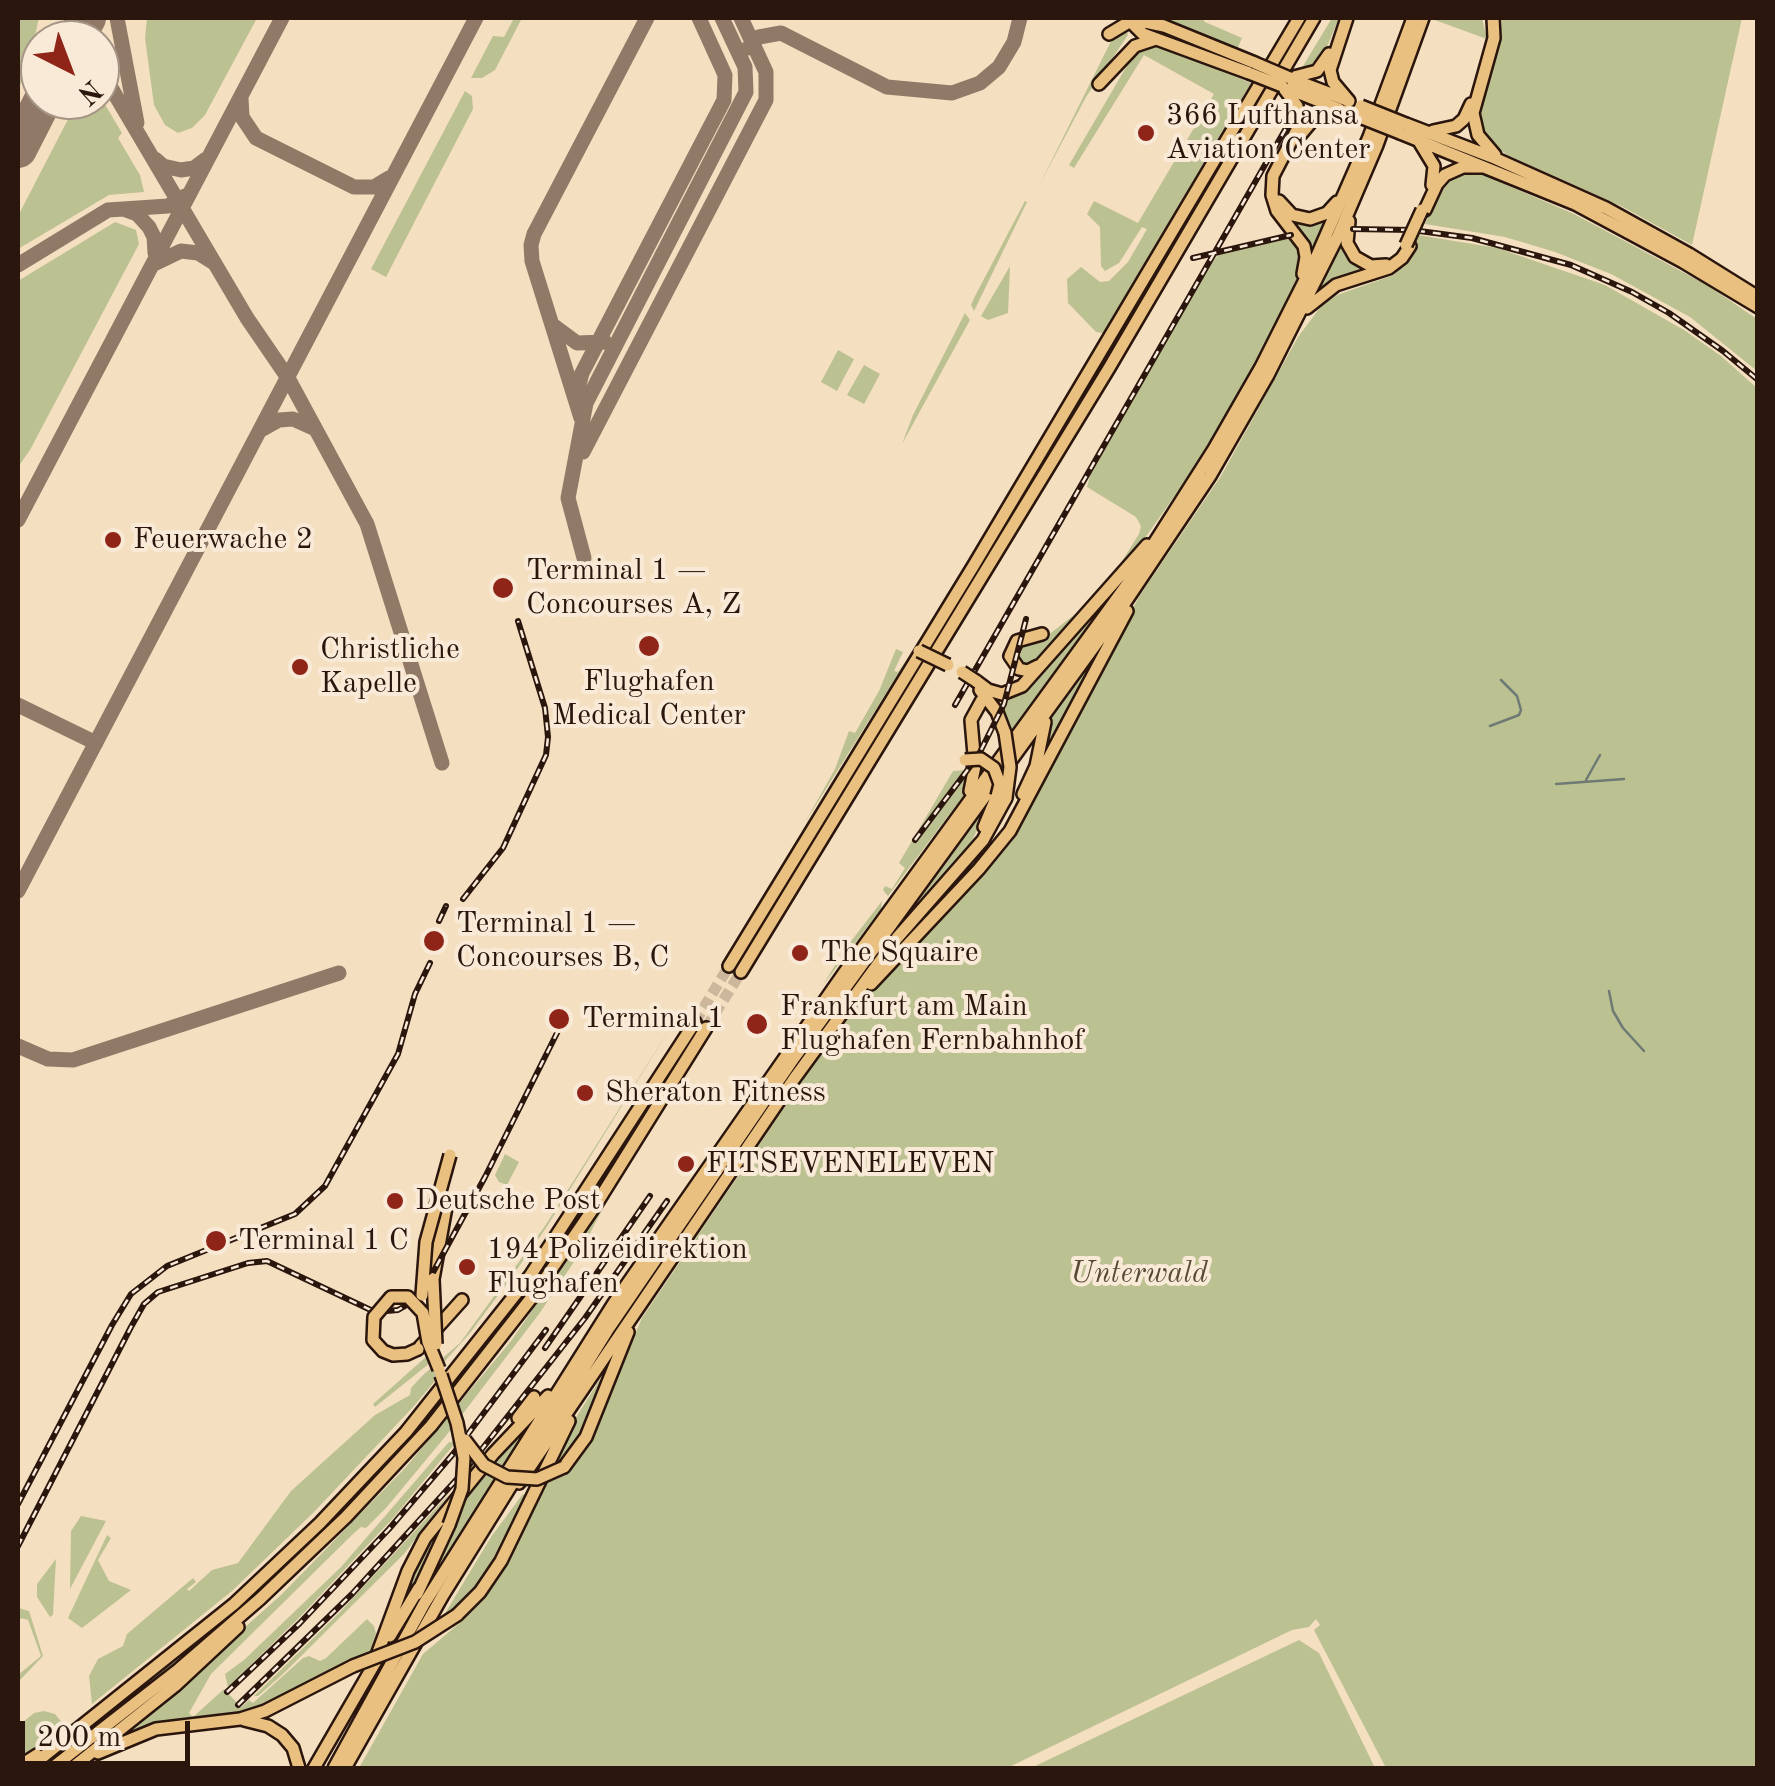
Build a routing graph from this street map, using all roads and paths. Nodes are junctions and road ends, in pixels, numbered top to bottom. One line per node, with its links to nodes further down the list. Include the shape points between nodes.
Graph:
1 (1299, 18): 35 (highway)
2 (1314, 18): 36 (highway)
3 (1345, 18): 12 (highway, via 1324,64); 13 (highway, via 1330,70)
4 (1491, 18): 14 (highway, via 1464,119); 15 (highway, via 1494,38 1473,118)
5 (1417, 20): 16 (highway); 17 (highway)
6 (1160, 22): 7 (highway); 10 (highway)
7 (1130, 23): 8 (highway); 9 (highway)
8 (1109, 34)
9 (1156, 39): 10 (highway); 11 (highway, via 1135,46)
10 (1252, 68): 12 (highway, bridge)
11 (1098, 84)
12 (1293, 85): 13 (highway); 22 (highway, via 1300,124 1272,189 1275,206 1305,252)
13 (1353, 108): 14 (highway, bridge); 16 (highway, via 1321,113 1308,123 1279,172 1276,190 1288,212 1310,219 1330,210)
14 (1421, 135): 15 (highway); 18 (highway, via 1435,172)
15 (1496, 164): 18 (highway, via 1452,170); 20 (highway, via 1616,214); 21 (highway)
16 (1349, 185): 22 (highway)
17 (1351, 208): 19 (highway, via 1347,243 1362,262 1390,263); 22 (highway)
18 (1423, 210): 19 (highway, bridge)
19 (1408, 245): 22 (highway, via 1389,268 1336,284)
20 (1758, 297)
21 (1758, 307)
22 (1296, 313): 23 (highway); 24 (highway, via 1226,450)
23 (1170, 520): 27 (highway); 31 (highway)
24 (1146, 573): 29 (highway); 37 (highway, via 1010,831)
25 (1042, 634): 27 (highway, via 1017,641 1010,656 1023,670)
26 (919, 651): 28 (highway, bridge)
27 (1045, 660): 28 (highway, via 1006,694)
28 (978, 687): 32 (highway, bridge, via 1005,733 1010,766); 33 (highway, via 971,720 975,774)
29 (1055, 700): 31 (highway); 34 (highway, via 1036,766 1006,824 984,854)
30 (965, 760): 32 (highway, bridge, via 994,768)
31 (1005, 760): 33 (highway); 49 (highway, via 607,1331)
32 (1001, 797): 34 (highway, via 991,829)
33 (960, 814): 44 (highway)
34 (939, 890): 37 (highway)
35 (729, 966)
36 (741, 972)
37 (837, 1020): 41 (highway)
38 (450, 1155): 42 (highway, bridge, via 426,1242)
39 (446, 1207): 43 (highway, bridge, via 433,1279)
40 (462, 1300): 42 (highway, bridge, via 418,1349 386,1353 373,1340 379,1308 396,1296 408,1297)
41 (639, 1306): 45 (highway); 47 (highway, bridge, via 586,1437 564,1467 530,1480 497,1473 476,1456)
42 (423, 1312): 43 (highway, bridge)
43 (439, 1370): 47 (highway, bridge)
44 (571, 1370): 48 (highway); 52 (highway)
45 (588, 1382): 49 (highway); 53 (highway, bridge, via 480,1592 414,1642)
46 (534, 1397): 48 (highway)
47 (457, 1422): 50 (highway, bridge, via 464,1475)
48 (492, 1454): 51 (highway, via 424,1538)
49 (483, 1530): 63 (highway)
50 (419, 1588): 51 (highway); 52 (highway)
51 (374, 1666): 61 (highway)
52 (377, 1689): 62 (highway)
53 (240, 1719): 54 (highway); 60 (highway, via 282,1735)
54 (120, 1730): 55 (highway, via 380,1482 498,1344 569,1244 700,1025 530,1276 436,1398 278,1565); 56 (highway); 56 (highway)
55 (69, 1736): 57 (highway); 58 (highway)
56 (75, 1762): 59 (highway)
57 (18, 1766)
58 (29, 1768)
59 (52, 1768)
60 (300, 1768)
61 (314, 1768)
62 (334, 1768)
63 (345, 1768)

